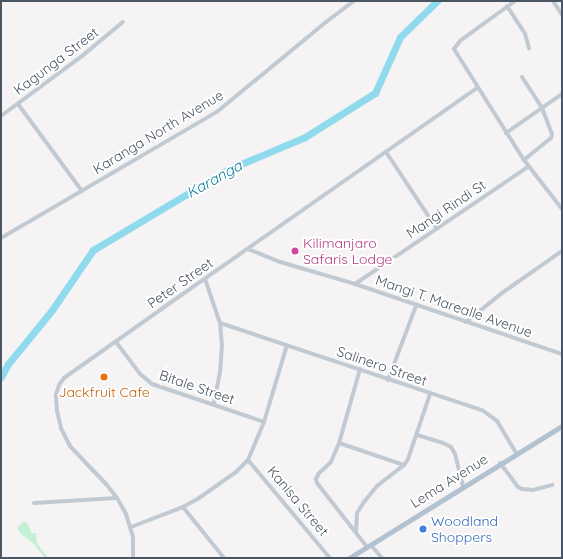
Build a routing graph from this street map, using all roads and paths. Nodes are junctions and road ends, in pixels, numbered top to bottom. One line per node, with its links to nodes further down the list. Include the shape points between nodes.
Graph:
1 (354, 1): 18 (street, Karanga North Avenue, via 218,111)
2 (515, 1): 4 (street)
3 (552, 1): 5 (street)
4 (507, 6): 7 (street, via 525,34); 9 (street, via 454,46 455,52)
5 (562, 14)
6 (123, 22): 11 (street, Kagunga Street)
7 (529, 48)
8 (522, 77): 12 (street)
9 (478, 87): 14 (street); 15 (street, Peter Street)
10 (562, 94): 12 (street)
11 (18, 104): 13 (street, Kagunga Street); 18 (street)
12 (542, 108): 14 (street); 16 (street, via 552,136)
13 (1, 116)
14 (506, 133): 16 (street)
15 (386, 152): 20 (street); 22 (street, Peter Street)
16 (524, 160): 17 (street)
17 (529, 166): 19 (street); 20 (street, Mangi Rindi St)
18 (82, 191): 21 (street, Karanga North Avenue)
19 (562, 209)
20 (436, 229): 25 (street, Mangi Rindi St)
21 (1, 238)
22 (248, 249): 24 (street, Peter Street); 25 (street, Mangi T. Marealle Avenue, via 277,261)
23 (562, 251): 27 (street)
24 (205, 280): 28 (street); 29 (street, Peter Street)
25 (355, 284): 26 (street, Mangi T. Marealle Avenue)
26 (416, 306): 27 (street, Mangi T. Marealle Avenue); 33 (street)
27 (466, 322): 31 (street, Mangi T. Marealle Avenue)
28 (220, 323): 30 (street, Salinero Street); 35 (street, via 222,345)
29 (116, 342): 35 (street, Bitale Street, via 139,373 152,384); 46 (street, Peter Street, via 64,378 56,395 57,412 70,446)
30 (287, 345): 32 (street, Salinero Street); 36 (street)
31 (562, 354)
32 (360, 369): 33 (street, Salinero Street); 39 (street)
33 (388, 380): 34 (street, Salinero Street)
34 (430, 394): 38 (street); 40 (street, Salinero Street, via 471,406 493,417)
35 (214, 404): 36 (street, Bitale Street)
36 (264, 422): 41 (street)
37 (562, 426): 40 (main road, Lema Avenue)
38 (417, 435): 43 (street); 45 (street, via 451,447)
39 (339, 443): 43 (street); 50 (street, via 331,462 316,479)
40 (517, 454): 42 (main road, Lema Avenue)
41 (248, 460): 48 (street, via 216,487); 54 (street, Kanisa Street)
42 (500, 463): 44 (street, via 522,489 533,490); 45 (main road, Lema Avenue)
43 (404, 465): 50 (street, via 383,480 364,502 357,514)
44 (552, 485)
45 (463, 486): 51 (main road, Lema Avenue)
46 (117, 498): 47 (street); 49 (street, Peter Street)
47 (34, 504)
48 (183, 507): 49 (street); 53 (street)
49 (131, 527): 52 (street, Peter Street)
50 (356, 533): 51 (street)
51 (369, 546): 55 (main road, Lema Avenue); 56 (street)
52 (133, 558)
53 (224, 558)
54 (330, 558)
55 (349, 558)
56 (382, 558)

